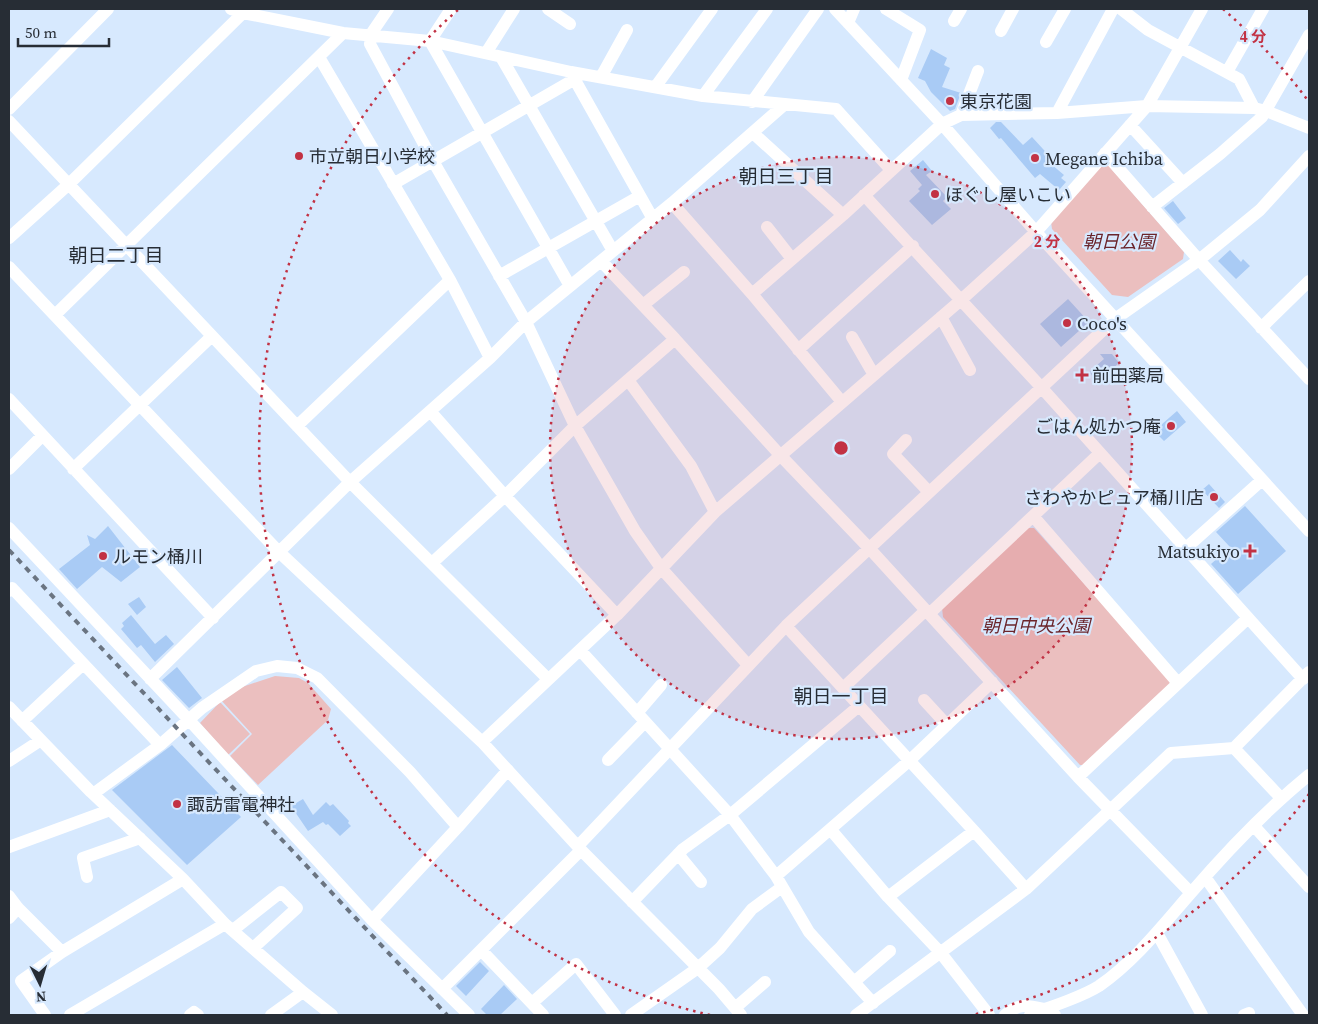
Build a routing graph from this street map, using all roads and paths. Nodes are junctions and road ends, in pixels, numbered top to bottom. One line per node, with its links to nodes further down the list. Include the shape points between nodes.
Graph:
1 (107, 9): 46 (street)
2 (388, 9): 27 (street)
3 (451, 9): 28 (street)
4 (514, 9): 32 (street)
5 (548, 9): 23 (street)
6 (712, 9): 40 (street)
7 (767, 9): 41 (street)
8 (818, 9): 42 (street)
9 (835, 9): 22 (street)
10 (854, 9): 22 (street)
11 (886, 9): 39 (street, via 920,30)
12 (962, 9): 21 (street)
13 (1013, 9): 25 (street)
14 (1065, 9): 29 (street)
15 (1113, 9): 48 (street)
16 (1121, 9): 20 (street)
17 (1202, 9): 31 (street)
18 (1264, 9): 36 (street)
19 (240, 10): 26 (street); 62 (street)
20 (1138, 14): 31 (street, via 1148,30)
21 (954, 21)
22 (848, 23): 39 (street)
23 (570, 24)
24 (627, 30): 38 (street)
25 (1001, 32)
26 (343, 33): 27 (street); 33 (street)
27 (371, 34): 28 (street); 58 (street, via 370,44)
28 (430, 41): 32 (street); 54 (street)
29 (1046, 42)
30 (1307, 43): 47 (street)
31 (1179, 47): 36 (street); 45 (street)
32 (486, 53): 34 (street)
33 (319, 57): 61 (street); 73 (street)
34 (500, 57): 37 (street); 44 (street)
35 (978, 71): 49 (street)
36 (1227, 72): 47 (street, via 1239,79)
37 (573, 76): 38 (street); 44 (street); 64 (street)
38 (600, 77): 40 (street)
39 (901, 80): 51 (street)
40 (656, 86): 41 (street)
41 (703, 96): 42 (street)
42 (752, 102): 43 (street)
43 (784, 104): 55 (street); 59 (street, via 836,109)
44 (529, 106): 54 (street); 69 (street)
45 (1147, 106): 47 (street); 48 (street); 52 (street)
46 (9, 109)
47 (1260, 109): 53 (street); 60 (street, via 1262,117)
48 (1057, 113): 49 (street)
49 (961, 115): 51 (street)
50 (9, 121): 62 (street)
51 (942, 124): 59 (street); 71 (street)
52 (1130, 125): 56 (street); 60 (street)
53 (1309, 128)
54 (482, 133): 58 (street); 75 (street)
55 (753, 133): 65 (street); 67 (street)
56 (1105, 153): 66 (street); 71 (street)
57 (1309, 156): 78 (street, via 1260,210)
58 (432, 161): 61 (street); 82 (street)
59 (891, 170): 63 (street)
60 (1183, 183): 66 (street)
61 (393, 184): 83 (street)
62 (68, 185): 72 (street); 73 (street)
63 (864, 195): 67 (street); 74 (street)
64 (640, 196): 68 (street); 69 (street)
65 (672, 203): 68 (street); 86 (street)
66 (1152, 206): 78 (street)
67 (843, 214): 77 (street)
68 (653, 219): 76 (street)
69 (595, 221): 75 (street); 76 (street)
70 (767, 227): 77 (street)
71 (1036, 232): 87 (street); 91 (street)
72 (9, 238)
73 (126, 246): 89 (street); 94 (street)
74 (913, 246): 87 (street); 97 (street)
75 (549, 248): 82 (street); 85 (street)
76 (612, 252): 79 (street)
77 (792, 259): 86 (street)
78 (1199, 260): 91 (street); 93 (street)
79 (601, 261): 85 (street); 88 (street)
80 (9, 268): 89 (street)
81 (684, 272): 88 (street)
82 (499, 276): 92 (street)
83 (450, 280): 98 (street); 108 (street)
84 (1309, 281): 93 (street)
85 (570, 286): 92 (street)
86 (752, 294): 97 (street)
87 (961, 300): 90 (street); 103 (street)
88 (643, 305): 96 (street)
89 (54, 316): 106 (street)
90 (941, 317): 99 (street); 100 (street)
91 (1115, 319): 103 (street); 116 (street)
92 (526, 322): 98 (street); 109 (street)
93 (1261, 328): 101 (street)
94 (212, 336): 106 (street); 108 (street)
95 (852, 337): 100 (street)
96 (676, 339): 102 (street); 113 (street)
97 (798, 350): 105 (street)
98 (490, 358): 107 (street)
99 (970, 370)
100 (874, 375): 105 (street)
101 (1309, 379)
102 (628, 380): 109 (street); 120 (street, via 691,466)
103 (1041, 387): 112 (street); 118 (street)
104 (9, 399): 110 (street)
105 (842, 402): 113 (street)
106 (139, 404): 115 (street); 126 (street)
107 (430, 411): 117 (street); 119 (street)
108 (297, 426): 117 (street)
109 (575, 426): 119 (street); 128 (street, via 635,531)
110 (42, 436): 114 (street); 115 (street)
111 (906, 440): 118 (street, via 893,454)
112 (1100, 453): 121 (street); 125 (street)
113 (780, 455): 120 (street); 124 (street)
114 (10, 465)
115 (72, 469): 132 (street)
116 (1262, 480): 123 (street); 125 (street)
117 (350, 482): 126 (street); 127 (street)
118 (929, 492): 124 (street)
119 (505, 496): 127 (street); 131 (street)
120 (715, 512): 128 (street)
121 (1033, 516): 130 (street); 142 (street)
122 (9, 528): 139 (street)
123 (1309, 531)
124 (869, 548): 130 (street); 134 (street)
125 (1186, 548): 133 (street)
126 (278, 551): 132 (street); 153 (street)
127 (432, 563): 140 (street)
128 (661, 568): 131 (street); 137 (street)
129 (9, 591): 136 (street, via 12,588)
130 (927, 612): 141 (street); 144 (street)
131 (617, 615): 135 (street)
132 (212, 618): 139 (street)
133 (1248, 618): 138 (street); 142 (street)
134 (786, 626): 137 (street); 144 (street)
135 (580, 650): 140 (street); 148 (street)
136 (83, 664): 149 (street); 154 (street)
137 (748, 665): 155 (street)
138 (1306, 676): 156 (street)
139 (150, 679): 150 (street)
140 (548, 679): 153 (street)
141 (992, 682): 151 (street); 162 (street)
142 (1178, 683): 162 (street)
143 (661, 685): 148 (street)
144 (843, 688): 146 (street)
145 (924, 700): 151 (street)
146 (859, 706): 159 (street); 167 (street)
147 (9, 707): 149 (street)
148 (641, 717): 155 (street); 157 (street)
149 (22, 720): 152 (street)
150 (189, 720): 154 (street); 169 (street, via 256,671 277,666 297,668 317,678 410,772); 189 (street)
151 (947, 725): 159 (street)
152 (41, 740): 158 (street); 163 (street)
153 (482, 742): 160 (street)
154 (160, 745): 163 (street)
155 (670, 748): 167 (street); 174 (street)
156 (1234, 748): 164 (street); 166 (street, via 1171,753)
157 (608, 760)
158 (9, 761)
159 (909, 761): 170 (street); 171 (street)
160 (508, 770): 169 (street); 174 (street)
161 (1309, 775): 164 (street)
162 (1078, 777): 166 (street)
163 (93, 794): 165 (street)
164 (1281, 798): 168 (street)
165 (110, 810): 172 (street); 173 (street)
166 (1110, 811): 182 (street); 183 (street)
167 (730, 816): 175 (street); 180 (street)
168 (1254, 826): 176 (street); 181 (street)
169 (458, 827): 189 (street)
170 (831, 830): 180 (street); 185 (street)
171 (974, 831): 182 (street); 185 (street)
172 (140, 838): 177 (street, via 83,858); 178 (street)
173 (9, 847)
174 (579, 848): 186 (street); 193 (street)
175 (678, 854): 179 (street); 186 (street)
176 (1206, 876): 183 (street); 221 (street)
177 (87, 877)
178 (183, 879): 190 (street); 195 (street)
179 (701, 882)
180 (779, 882): 197 (street); 199 (street, via 809,932)
181 (1309, 887)
182 (1026, 889): 196 (street)
183 (1191, 893): 191 (street)
184 (9, 896): 187 (street)
185 (888, 897): 196 (street)
186 (632, 902): 197 (street)
187 (18, 908): 188 (street); 195 (street)
188 (9, 918)
189 (372, 920): 200 (street)
190 (229, 927): 192 (street); 192 (street, via 281,892 297,908); 207 (street)
191 (1157, 933): 205 (street, via 1098,987); 220 (street)
192 (253, 948): 201 (street)
193 (482, 950): 200 (street); 202 (street)
194 (890, 951): 199 (street)
195 (62, 952): 206 (street, via 21,981)
196 (940, 952): 203 (street); 217 (street)
197 (698, 968): 204 (street); 215 (street)
198 (765, 982): 204 (street)
199 (854, 982): 203 (street)
200 (442, 989): 212 (street)
201 (303, 992): 210 (street); 211 (street)
202 (532, 1003): 213 (street); 214 (street, via 576,964)
203 (873, 1003): 216 (street)
204 (738, 1012)
205 (1053, 1012): 218 (street, via 1025,1005); 219 (street)
206 (42, 1015)
207 (71, 1015)
208 (190, 1015): 209 (street, via 194,1012)
209 (198, 1015)
210 (271, 1015)
211 (332, 1015)
212 (469, 1015)
213 (544, 1015)
214 (615, 1015)
215 (631, 1015)
216 (856, 1015)
217 (988, 1015)
218 (1005, 1015)
219 (1030, 1015)
220 (1202, 1015)
221 (1303, 1015)

